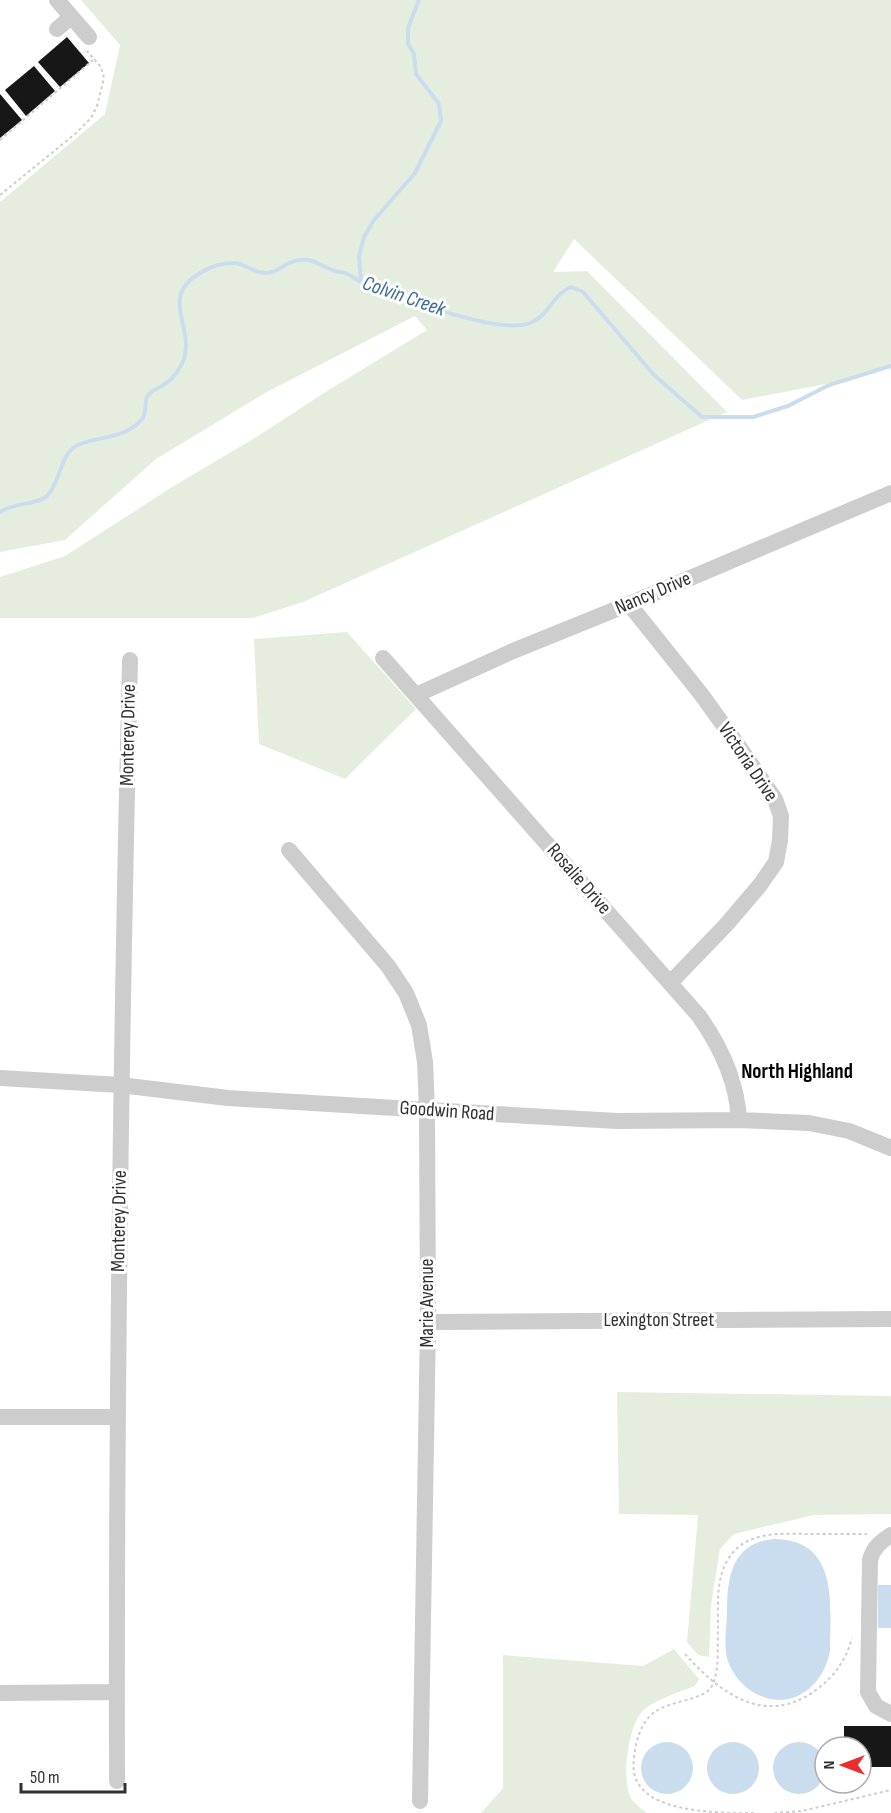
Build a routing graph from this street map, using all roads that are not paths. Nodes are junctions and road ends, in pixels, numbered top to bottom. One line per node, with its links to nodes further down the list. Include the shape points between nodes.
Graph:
1 (57, 0): 2 (street)
2 (71, 17): 3 (street); 4 (street)
3 (57, 29)
4 (85, 41)
5 (891, 493): 6 (street, Nancy Drive)
6 (629, 604): 9 (street, Nancy Drive); 11 (street, Victoria Drive, via 740,748 775,799 781,816 776,862 726,925)
7 (383, 658): 9 (street, Rosalie Drive)
8 (130, 660): 13 (street, Monterey Drive)
9 (416, 695): 11 (street, Rosalie Drive)
10 (289, 850): 14 (street, Marie Avenue, via 388,966 406,993 419,1025)
11 (670, 983): 15 (street, Rosalie Drive, via 716,1040 738,1099)
12 (0, 1078): 13 (street, Goodwin Road)
13 (120, 1085): 14 (street, Goodwin Road, via 228,1098); 20 (street, Monterey Drive)
14 (427, 1110): 15 (street, Goodwin Road, via 617,1121); 18 (street, Marie Avenue)
15 (739, 1120): 16 (street, Goodwin Road, via 809,1123 849,1131)
16 (891, 1148)
17 (891, 1319): 18 (street, Lexington Street)
18 (428, 1322): 26 (street, Marie Avenue)
19 (0, 1417): 20 (street)
20 (117, 1417): 22 (street, Monterey Drive)
21 (891, 1535): 24 (street, via 872,1552 870,1560 868,1692 876,1707)
22 (116, 1692): 23 (street); 25 (street, Monterey Drive)
23 (0, 1693)
24 (891, 1714)
25 (117, 1781)
26 (420, 1801)

